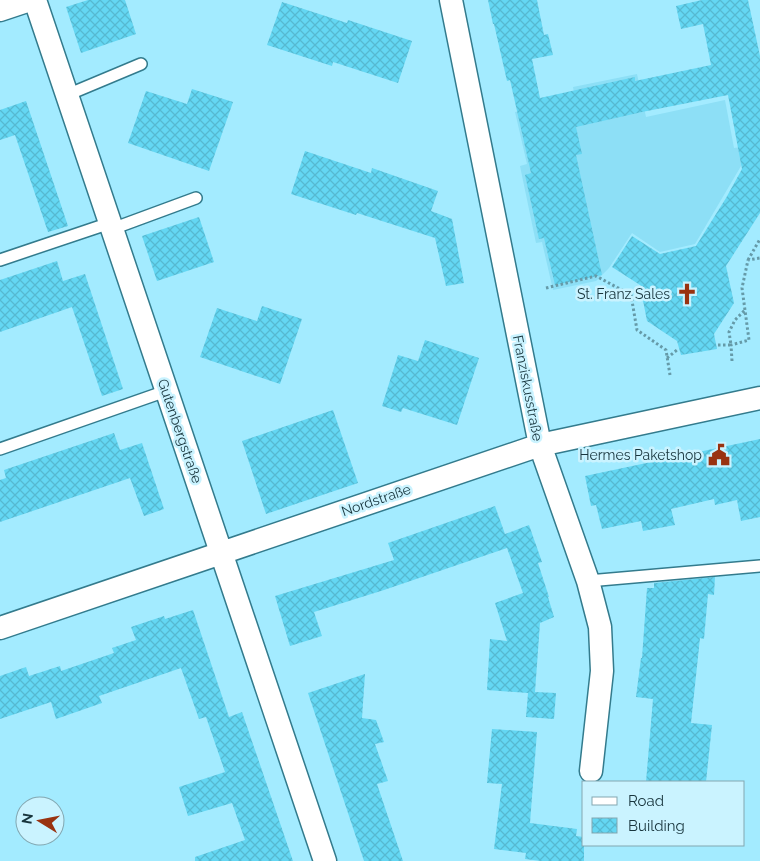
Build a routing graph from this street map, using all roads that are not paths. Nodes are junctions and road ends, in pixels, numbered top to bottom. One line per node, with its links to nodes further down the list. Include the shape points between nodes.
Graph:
1 (30, 0): 4 (street)
2 (35, 0): 6 (street, Gutenbergstraße)
3 (451, 0): 12 (street, Franziskusstraße)
4 (0, 10)
5 (141, 64): 6 (lane)
6 (67, 95): 8 (street, Gutenbergstraße)
7 (196, 198): 8 (lane)
8 (111, 226): 9 (lane); 10 (street, Gutenbergstraße)
9 (0, 260)
10 (166, 392): 13 (lane); 14 (street, Gutenbergstraße)
11 (760, 398): 12 (street, Nordstraße)
12 (540, 445): 14 (street, Nordstraße); 16 (street, Franziskusstraße)
13 (0, 449)
14 (221, 553): 17 (street, Nordstraße); 19 (street, Gutenbergstraße)
15 (760, 566): 16 (lane)
16 (588, 581): 18 (street, Franziskusstraße, via 600,627 602,671)
17 (0, 628)
18 (590, 771)
19 (325, 861)

